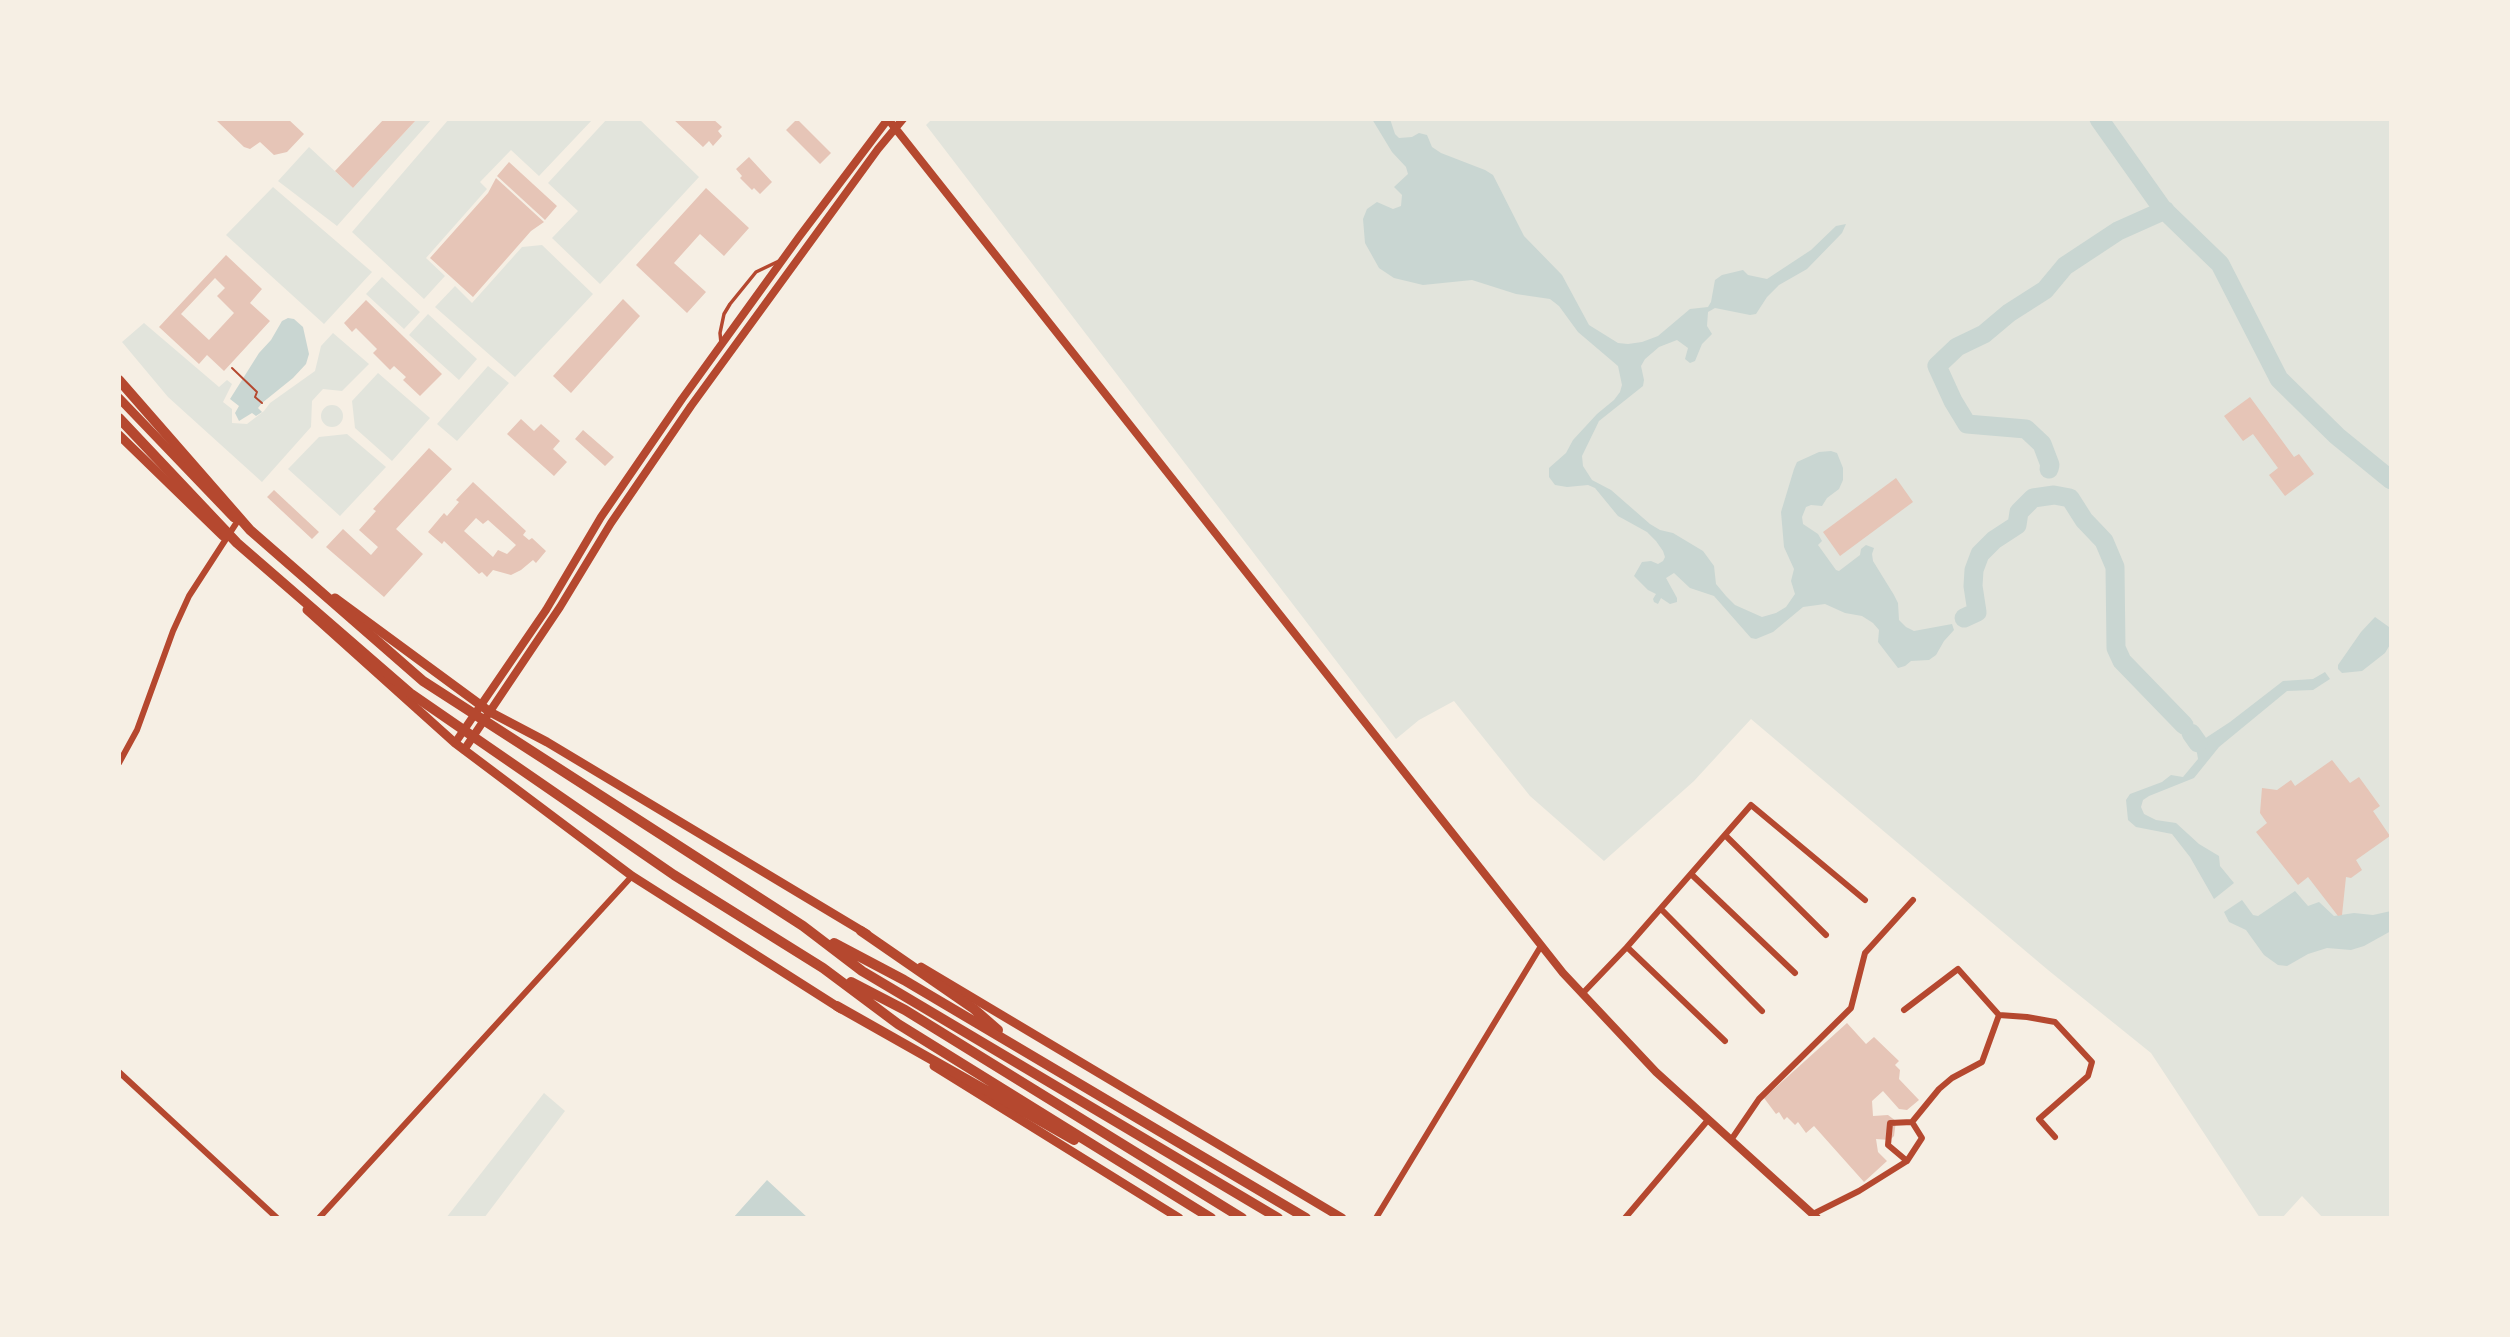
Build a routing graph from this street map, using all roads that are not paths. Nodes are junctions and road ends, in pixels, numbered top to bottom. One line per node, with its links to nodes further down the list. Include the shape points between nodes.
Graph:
1 (888, 119): 3 (street); 4 (street)
2 (903, 119): 3 (street)
3 (895, 128): 13 (street, via 683,417); 26 (street)
4 (784, 258): 5 (street); 5 (lane, via 756,272 730,304 724,314)
5 (721, 345): 12 (street, via 614,498)
6 (119, 380): 23 (highway, via 250,530 423,681)
7 (119, 398): 10 (main road)
8 (119, 418): 28 (highway, via 237,542 410,693 674,875)
9 (119, 435): 11 (main road)
10 (237, 522): 11 (street); 12 (main road, via 257,543)
11 (226, 537): 14 (main road); 16 (street, via 180,616 137,730)
12 (481, 706): 13 (main road); 14 (street)
13 (490, 712): 15 (street); 24 (main road)
14 (455, 743): 15 (main road)
15 (464, 750): 19 (main road)
16 (119, 763)
17 (1725, 835): 18 (street); 20 (street, via 1751,805); 25 (street)
18 (1691, 874): 22 (street); 29 (street)
19 (632, 876): 31 (main road); 46 (street)
20 (1865, 900)
21 (1913, 900): 41 (street, via 1865,953 1851,1008 1759,1099)
22 (1661, 909): 27 (street); 33 (street)
23 (803, 926): 36 (highway); 49 (highway, via 862,971)
24 (862, 931): 36 (highway, via 974,1009); 51 (main road)
25 (1826, 935)
26 (1541, 946): 30 (street); 52 (street)
27 (1627, 947): 30 (street); 35 (street)
28 (823, 968): 43 (highway, via 898,1024); 48 (highway, via 905,1010)
29 (1795, 973)
30 (1582, 994): 38 (street)
31 (837, 1006): 43 (highway); 47 (main road)
32 (1904, 1010): 34 (street, via 1958,969)
33 (1762, 1011)
34 (1999, 1014): 39 (street, via 1982,1062 1938,1089); 40 (street, via 2055,1022 2092,1062 2088,1076 2039,1119)
35 (1725, 1041)
36 (1015, 1046): 50 (highway)
37 (119, 1072): 45 (street)
38 (1708, 1120): 41 (street); 53 (street)
39 (1912, 1122): 42 (street, via 1922,1138); 42 (street, via 1890,1123 1888,1145)
40 (2055, 1137)
41 (1731, 1140): 44 (street)
42 (1907, 1161): 44 (street)
43 (1208, 1216)
44 (1815, 1216)
45 (277, 1218)
46 (319, 1218)
47 (1179, 1218)
48 (1242, 1218)
49 (1278, 1218)
50 (1306, 1218)
51 (1342, 1218)
52 (1376, 1218)
53 (1625, 1218)

